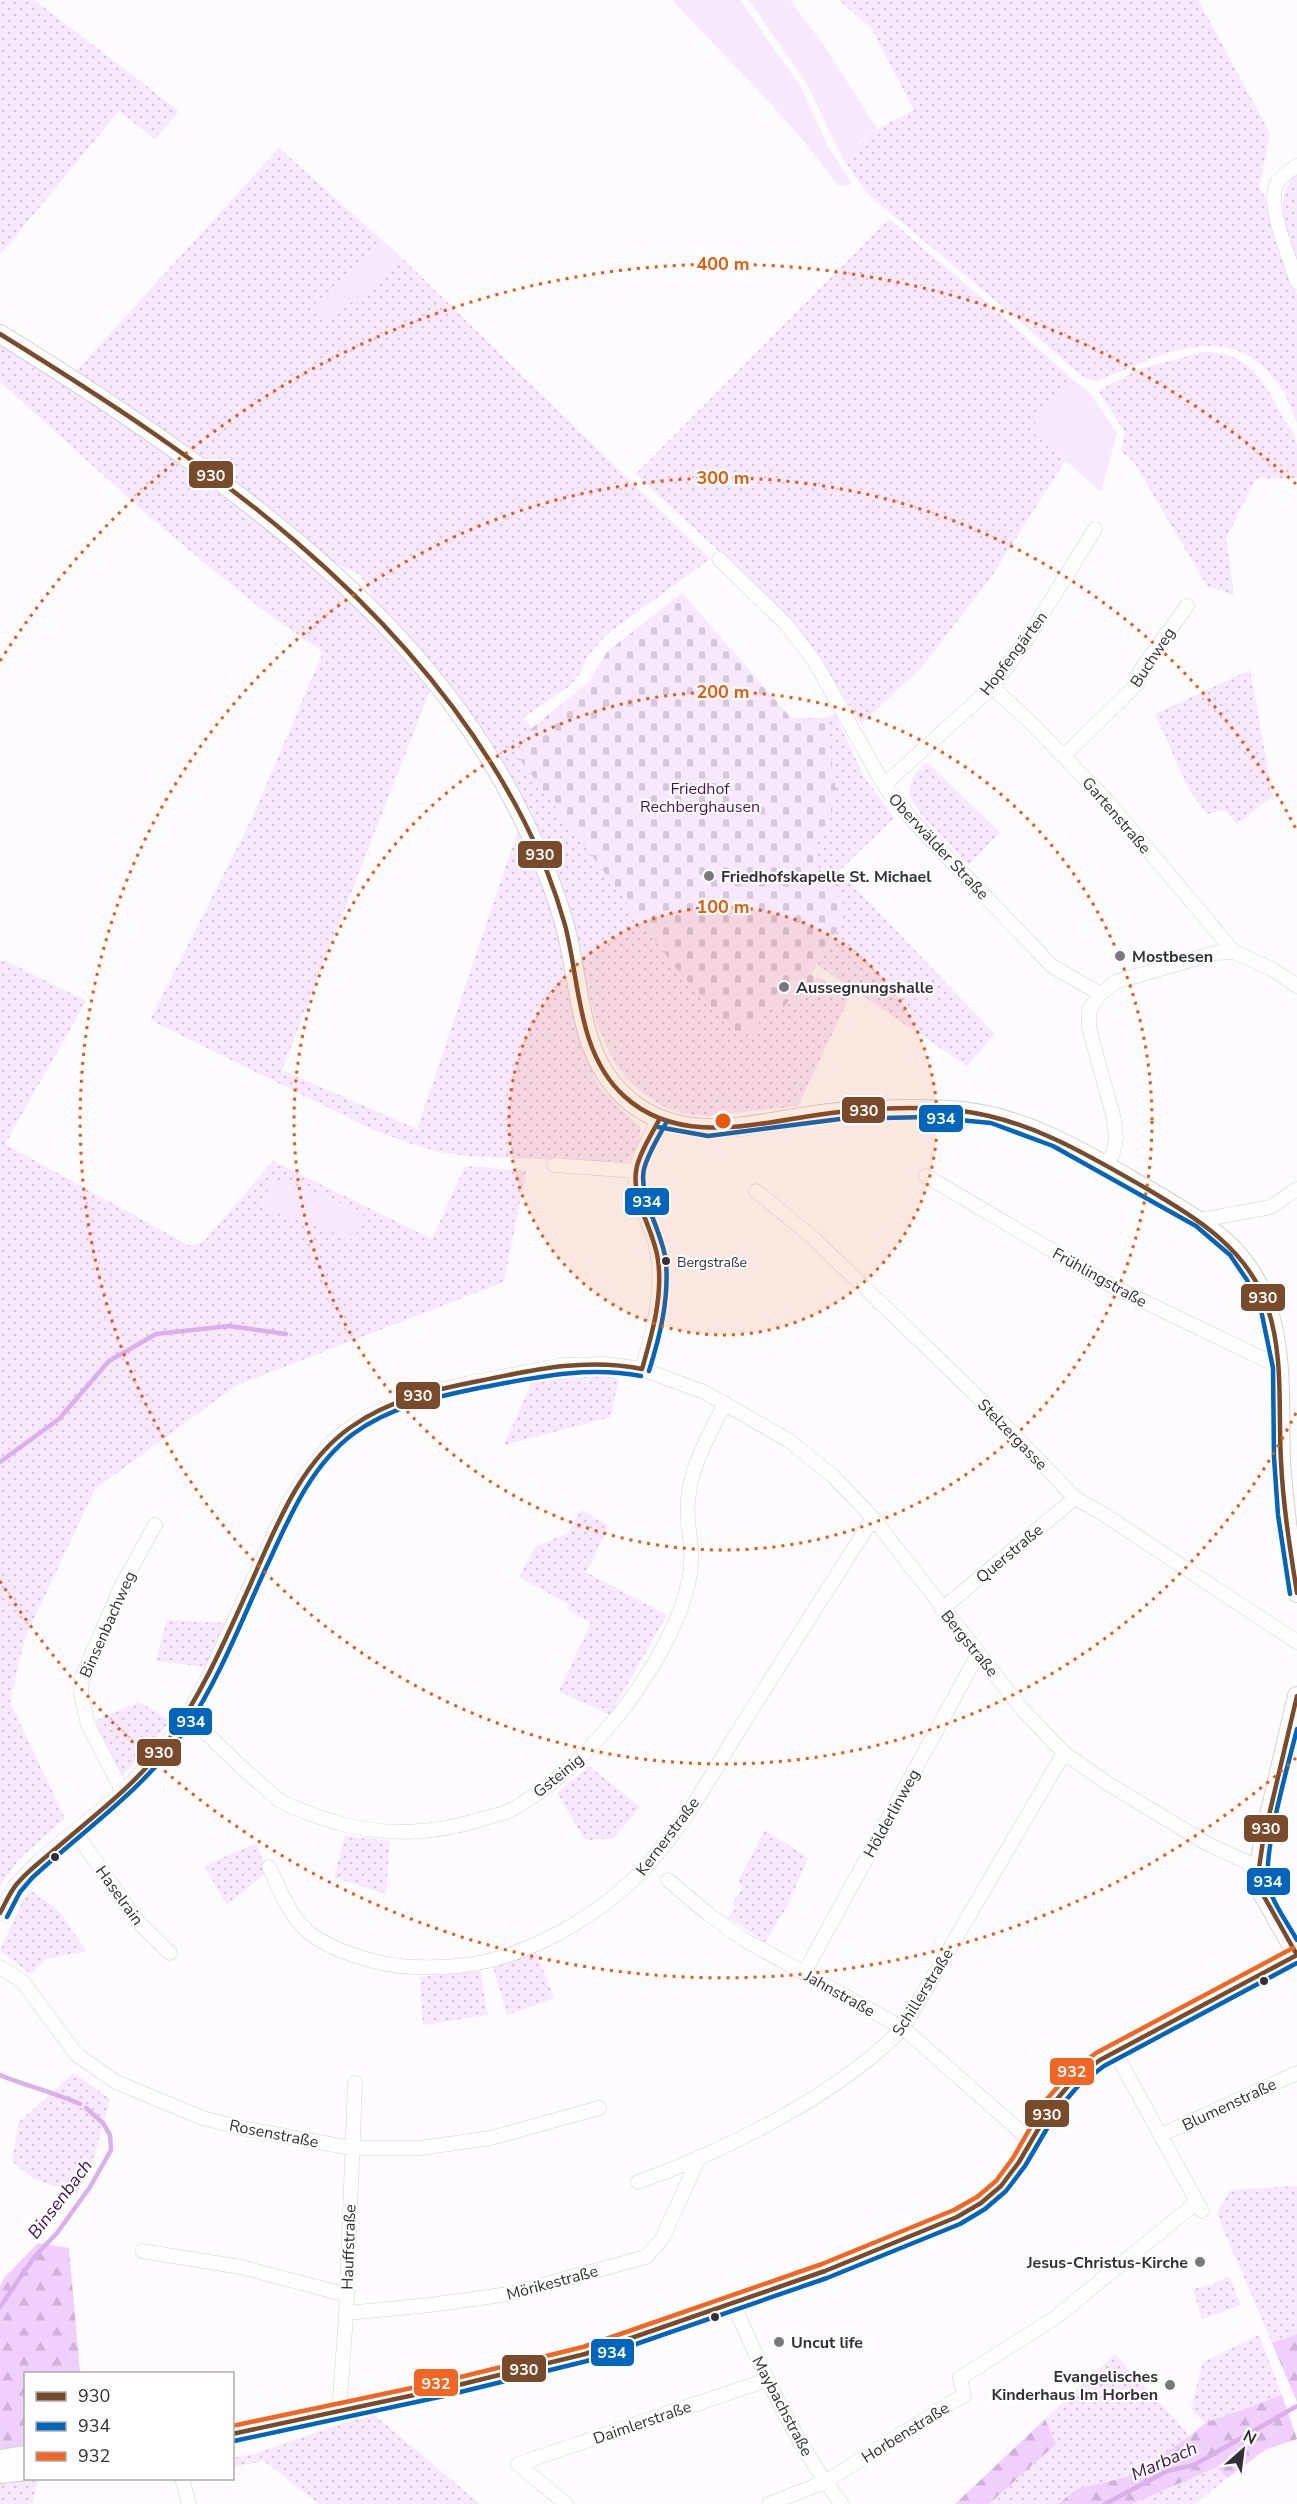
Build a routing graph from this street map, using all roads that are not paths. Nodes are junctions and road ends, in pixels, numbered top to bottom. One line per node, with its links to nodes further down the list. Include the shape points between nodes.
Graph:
1 (1297, 166): 2 (street, via 1276,185 1274,206)
2 (1297, 282)
3 (0, 334): 13 (street, via 75,380 260,511 371,608 420,662 475,734 526,825 565,925 585,1026 597,1062 623,1096)
4 (1095, 529): 7 (street, Hopfengärten, via 1027,639)
5 (719, 559): 9 (street, Oberwälder Straße, via 786,624 815,662)
6 (1186, 606): 8 (street, Buchweg, via 1140,671 1137,684)
7 (992, 687): 8 (street, Gartenstraße); 9 (street, Hopfengärten)
8 (1064, 756): 10 (street, Gartenstraße)
9 (884, 785): 12 (street, Oberwälder Straße, via 913,821 1052,966)
10 (1234, 952): 11 (street, via 1272,969); 12 (street, via 1215,952 1168,965 1114,982)
11 (1297, 986)
12 (1100, 994): 15 (street, via 1089,1010 1089,1028 1114,1119 1116,1139)
13 (659, 1120): 15 (street, via 727,1129 839,1112 963,1111 1024,1125); 16 (street)
14 (554, 1165): 16 (street)
15 (1106, 1166): 20 (street)
16 (636, 1171): 22 (street, via 656,1246 660,1284 654,1332)
17 (926, 1176): 21 (street, Frühlingstraße, via 1114,1287)
18 (1297, 1189): 20 (street, via 1271,1207)
19 (756, 1191): 24 (street, Stelzergasse, via 812,1237 972,1391)
20 (1200, 1220): 21 (street, via 1236,1251 1254,1275 1268,1308)
21 (1280, 1367): 27 (street, via 1281,1457)
22 (642, 1369): 23 (street, Bergstraße); 32 (street, Bergstraße, via 605,1364 563,1365 469,1383 411,1397 362,1419 333,1441 287,1506)
23 (725, 1403): 25 (street, Bergstraße, via 792,1443 833,1476); 32 (street, Gsteinig, via 699,1457 688,1498 692,1572 679,1612 660,1649 608,1729 580,1759 511,1810 457,1827 386,1832 356,1828 280,1800)
24 (1075, 1498): 28 (street, Querstraße); 29 (street, Stelzergasse)
25 (873, 1518): 28 (street, Bergstraße); 36 (street, Kernerstraße, via 687,1814 650,1863 621,1892 580,1921 483,1962 444,1968 405,1967 365,1960 321,1941 306,1930 287,1905)
26 (155, 1525): 34 (street, Binsenbachweg, via 121,1587 82,1677 81,1694 88,1725)
27 (1297, 1593)
28 (942, 1609): 30 (street, Bergstraße)
29 (1297, 1642)
30 (978, 1654): 33 (street, Bergstraße); 43 (street, Hölderlinweg)
31 (1297, 1696): 37 (street)
32 (188, 1714): 34 (street, Bergstraße, via 158,1755)
33 (1064, 1753): 37 (street, Bergstraße, via 1206,1843); 44 (street, Schillerstraße)
34 (123, 1792): 35 (street, Bergstraße)
35 (75, 1832): 39 (street, Bergstraße, via 15,1886); 40 (street, Haselrain, via 139,1923)
36 (269, 1867)
37 (1259, 1868): 41 (street, via 1263,1893)
38 (669, 1880): 43 (street, Jahnstraße, via 743,1939)
39 (0, 1912)
40 (170, 1953)
41 (1297, 1955): 45 (street)
42 (0, 1967): 51 (street, Rosenstraße, via 22,1981 78,2055 116,2082 203,2118)
43 (804, 1973): 44 (street, Jahnstraße)
44 (903, 2028): 50 (street, Jahnstraße); 52 (street, Schillerstraße, via 884,2048 843,2078)
45 (1115, 2052): 49 (street, Horbenstraße); 50 (street, via 1074,2079 1053,2104)
46 (1297, 2073): 49 (street, Blumenstraße)
47 (355, 2083): 51 (street, Hauffstraße)
48 (599, 2108): 51 (street, Rosenstraße, via 490,2138 420,2148)
49 (1161, 2135): 66 (street, Horbenstraße, via 1199,2206 1126,2258 1055,2318 960,2378 964,2395)
50 (1031, 2141): 56 (street, via 1001,2186 957,2217 825,2271)
51 (351, 2148): 55 (street, Hauffstraße)
52 (698, 2160): 53 (street, Schillerstraße); 57 (street, Mörikestraße, via 662,2239 646,2257 509,2294)
53 (638, 2182)
54 (142, 2251): 55 (street, via 240,2267)
55 (347, 2295): 57 (street, Hauffstraße)
56 (733, 2303): 58 (street, Maybachstraße); 59 (street, via 585,2354)
57 (346, 2313): 59 (street, Hauffstraße)
58 (767, 2380): 66 (street, Maybachstraße); 68 (street, Daimlerstraße, via 518,2464)
59 (339, 2411): 60 (street)
60 (234, 2434)
61 (24, 2455): 62 (street)
62 (0, 2459)
63 (24, 2470): 64 (street)
64 (0, 2474)
65 (183, 2480): 67 (street)
66 (825, 2482): 69 (street); 70 (street, Maybachstraße)
67 (189, 2504)
68 (566, 2504)
69 (769, 2504)
70 (842, 2504)

